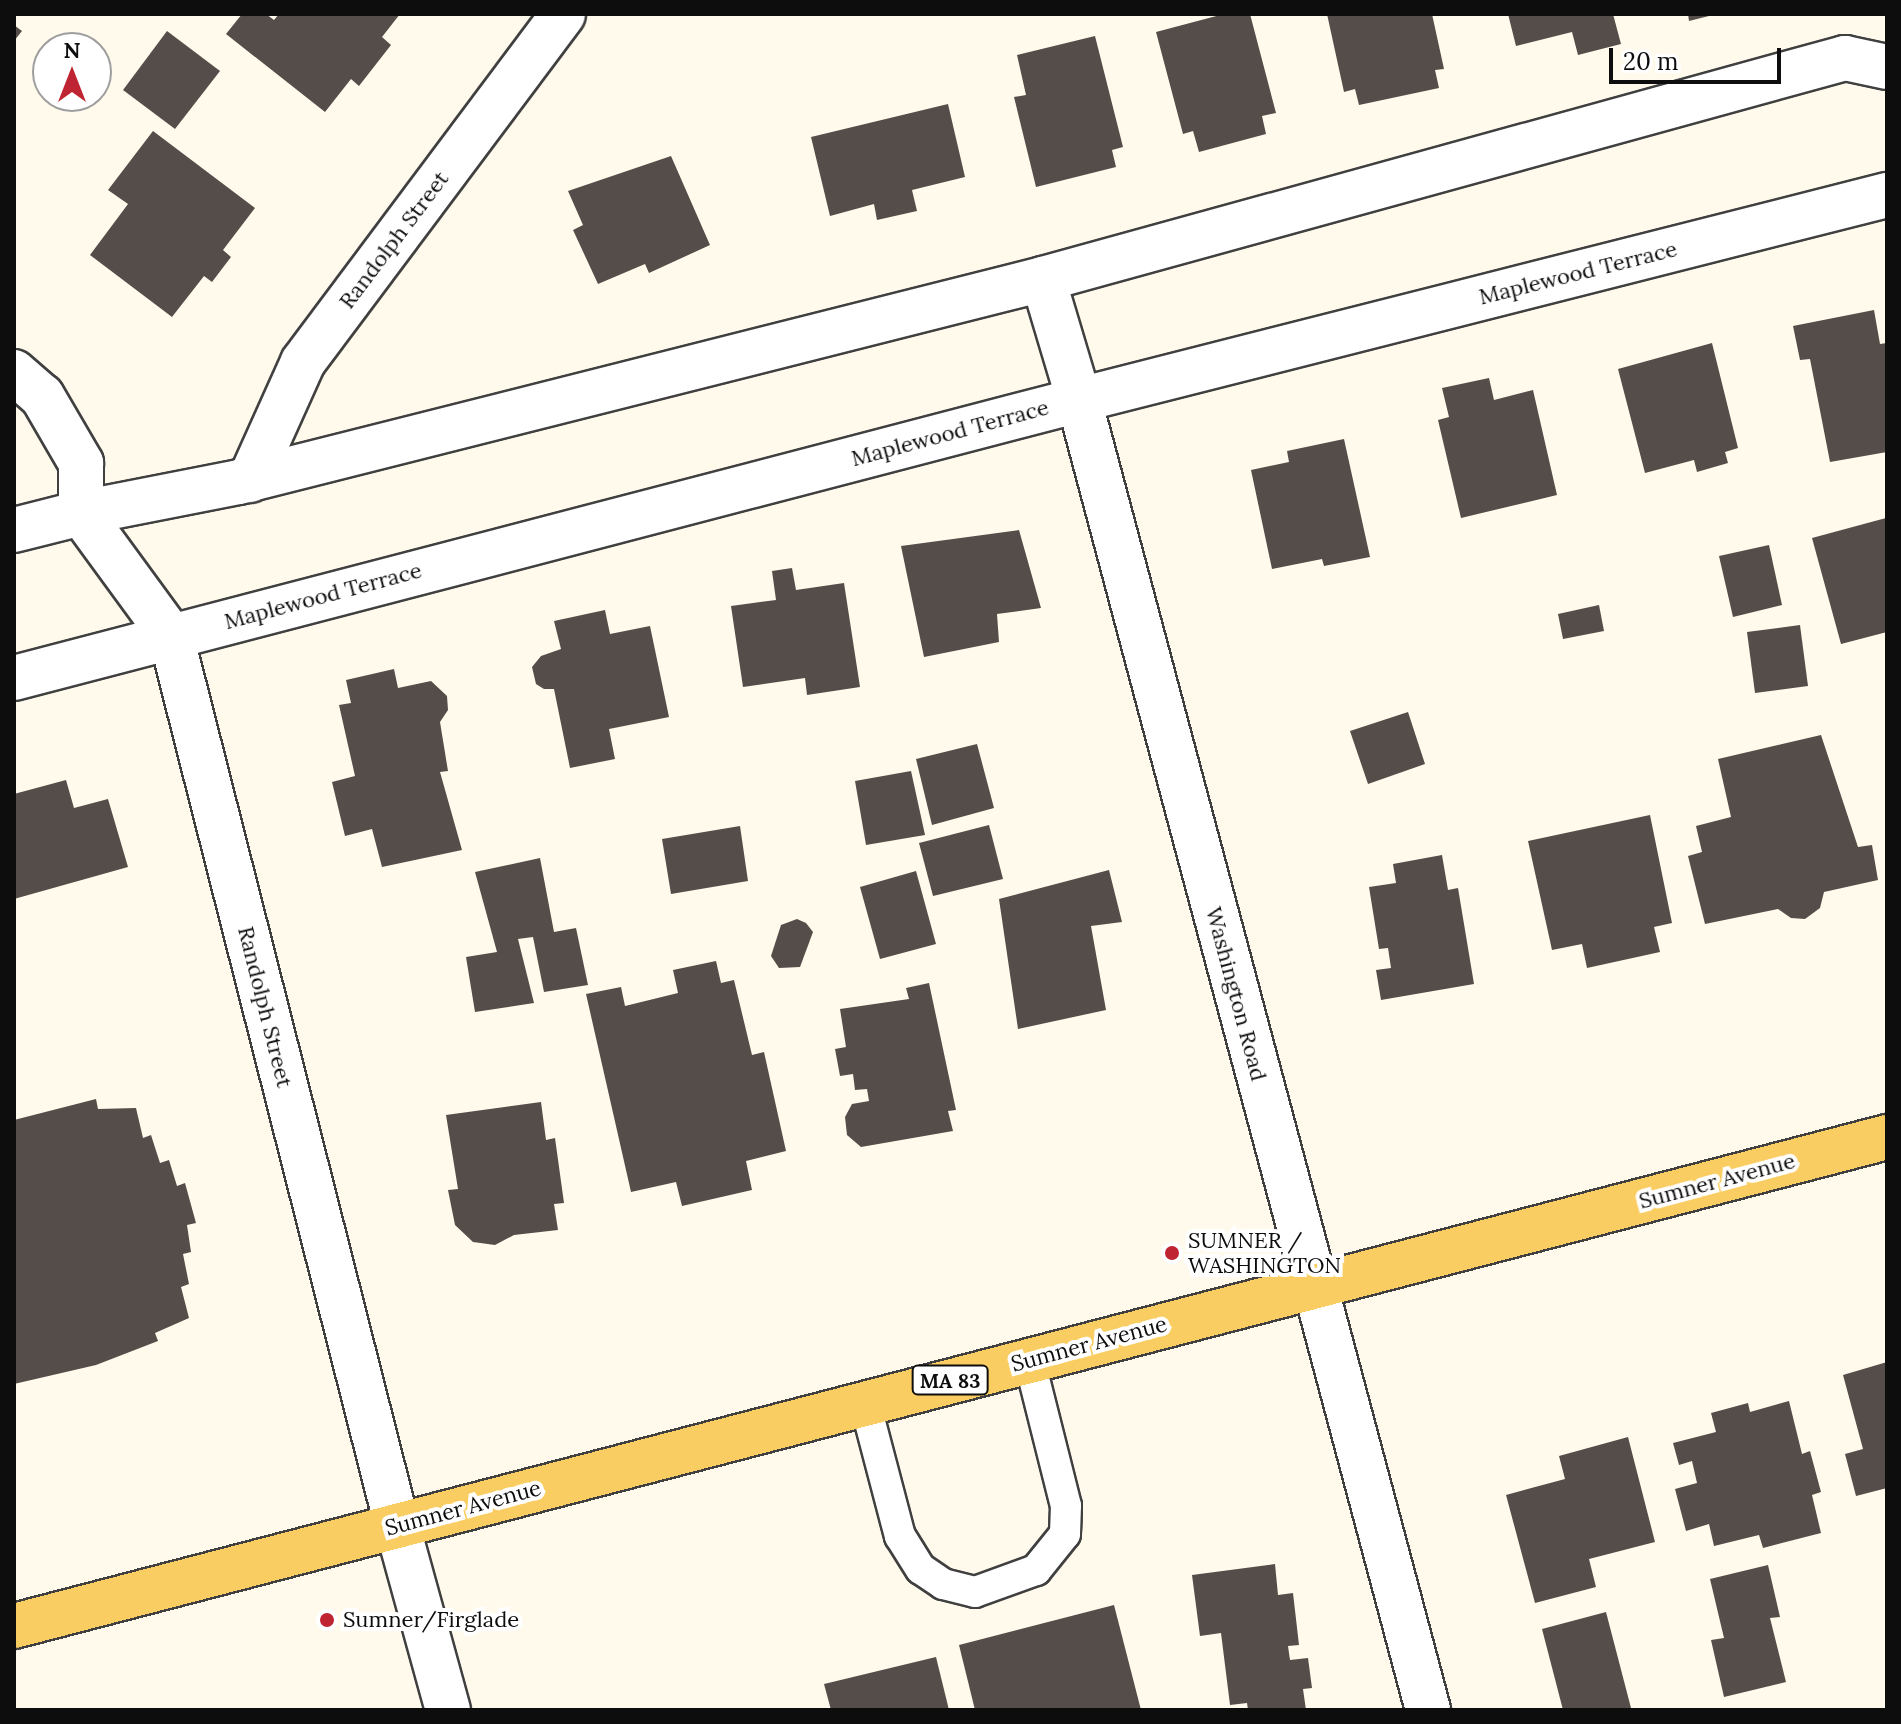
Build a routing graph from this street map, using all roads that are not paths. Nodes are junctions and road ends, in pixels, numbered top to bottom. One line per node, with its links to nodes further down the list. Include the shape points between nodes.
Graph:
1 (563, 14): 7 (street, Randolph Street, via 303,362)
2 (1887, 67): 4 (street, via 1845,58)
3 (1887, 195): 6 (street, Maplewood Terrace)
4 (1043, 279): 6 (street, Washington Road); 7 (street)
5 (14, 372): 9 (street, via 42,396 81,463)
6 (1079, 400): 11 (street, Maplewood Terrace); 14 (street, Washington Road)
7 (250, 480): 9 (street)
8 (14, 507): 9 (street)
9 (81, 513): 10 (street); 11 (street, Randolph Street)
10 (14, 530)
11 (171, 636): 12 (street, Maplewood Terrace); 17 (street, Randolph Street)
12 (14, 678)
13 (1887, 1137): 14 (main road, Sumner Avenue / MA 83)
14 (1316, 1285): 15 (main road, Sumner Avenue / MA 83); 20 (street, Washington Road)
15 (1029, 1359): 16 (main road, Sumner Avenue / MA 83); 16 (lane, via 1066,1506 1065,1534 1036,1570 975,1592 943,1584 921,1569 900,1536)
16 (865, 1403): 17 (main road, Sumner Avenue / MA 83)
17 (397, 1525): 18 (main road, Sumner Avenue / MA 83); 19 (street, Randolph Street)
18 (14, 1626)
19 (448, 1710)
20 (1428, 1710)

